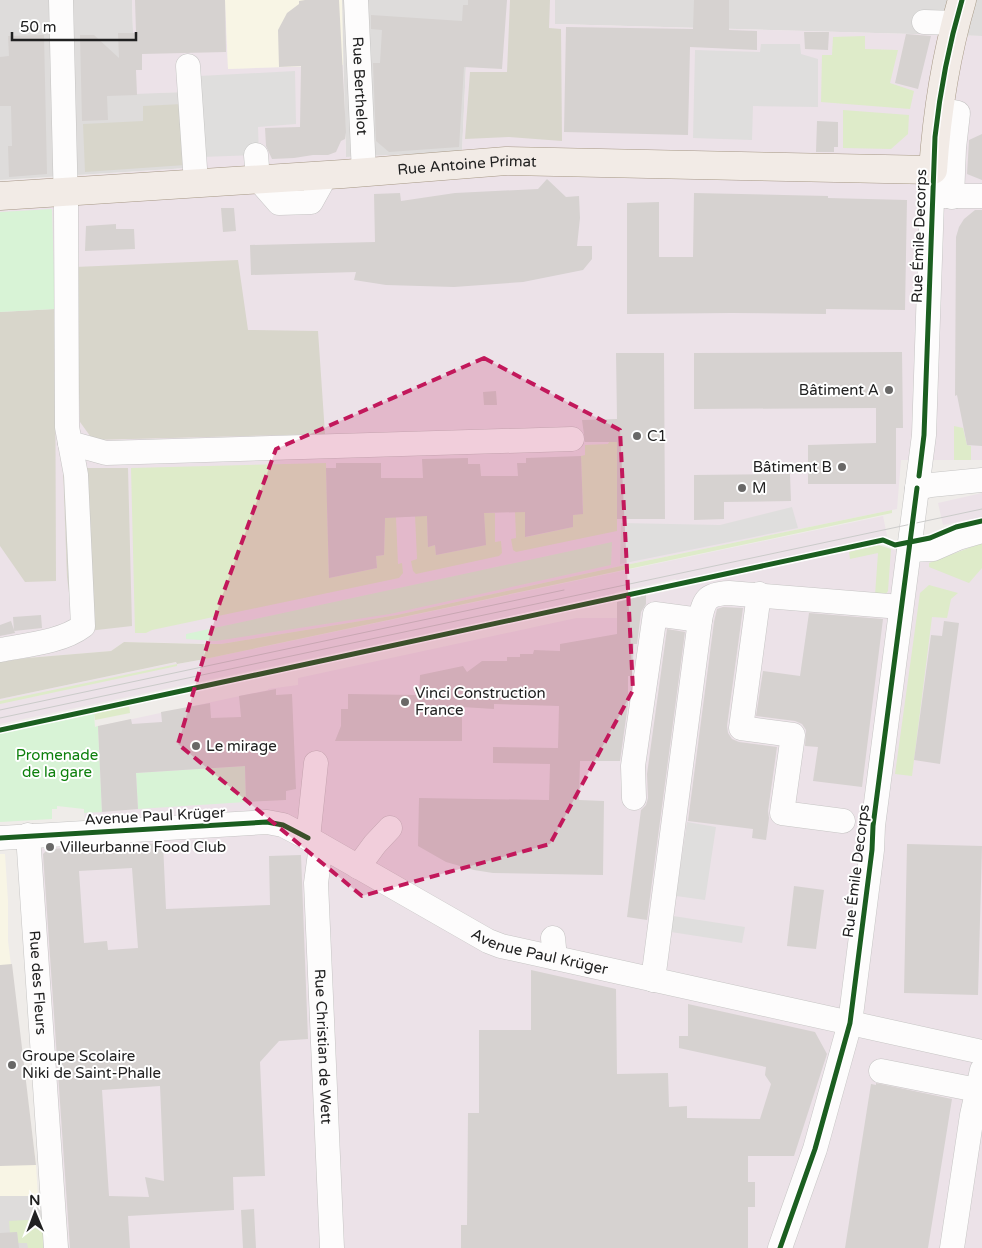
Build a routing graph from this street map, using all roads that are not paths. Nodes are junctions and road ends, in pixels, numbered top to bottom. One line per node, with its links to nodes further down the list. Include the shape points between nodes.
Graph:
1 (61, 0): 9 (street)
2 (356, 0): 6 (street, Rue Berthelot)
3 (959, 12): 4 (street); 8 (main road, Rue Émile Decorps, via 938,109)
4 (924, 22)
5 (188, 66): 7 (street)
6 (364, 173): 7 (main road, Rue Antoine Primat, via 326,175 257,167); 8 (main road, Rue Antoine Primat, via 506,161)
7 (196, 183): 9 (main road, Rue Antoine Primat)
8 (939, 188): 11 (street); 15 (street, Rue Émile Decorps, via 925,426)
9 (66, 191): 10 (main road, Rue Antoine Primat); 13 (street, via 67,427)
10 (0, 196)
11 (982, 196)
12 (572, 439): 13 (street, via 106,453)
13 (70, 443): 21 (street, via 76,474 83,626 65,636)
14 (982, 480): 15 (street)
15 (917, 488): 17 (street, Rue Émile Decorps)
16 (982, 531): 17 (street, via 933,549)
17 (909, 550): 19 (street, Rue Émile Decorps)
18 (759, 594): 19 (street); 20 (street, via 716,594 707,598); 24 (street, via 741,728 793,735 782,813)
19 (901, 607): 31 (street, Rue Émile Decorps)
20 (700, 620): 23 (street, via 654,614 633,766); 30 (street)
21 (0, 650)
22 (316, 764): 28 (street, Rue Christian de Wett)
23 (634, 798)
24 (843, 821)
25 (390, 828): 29 (street)
26 (28, 835): 27 (street, Avenue Paul Krüger); 28 (street, Avenue Paul Krüger, via 267,822 283,825); 35 (street, Rue des Fleurs)
27 (0, 838)
28 (315, 842): 29 (street, Avenue Paul Krüger); 36 (street, Rue Christian de Wett)
29 (358, 866): 30 (street, Avenue Paul Krüger, via 488,941 501,946 554,948)
30 (653, 980): 31 (street, Avenue Paul Krüger)
31 (850, 1023): 32 (street, Avenue Paul Krüger); 37 (street, Rue Émile Decorps, via 815,1149)
32 (982, 1052)
33 (880, 1070): 34 (street)
34 (980, 1080): 38 (street)
35 (56, 1248)
36 (332, 1248)
37 (780, 1248)
38 (952, 1248)

